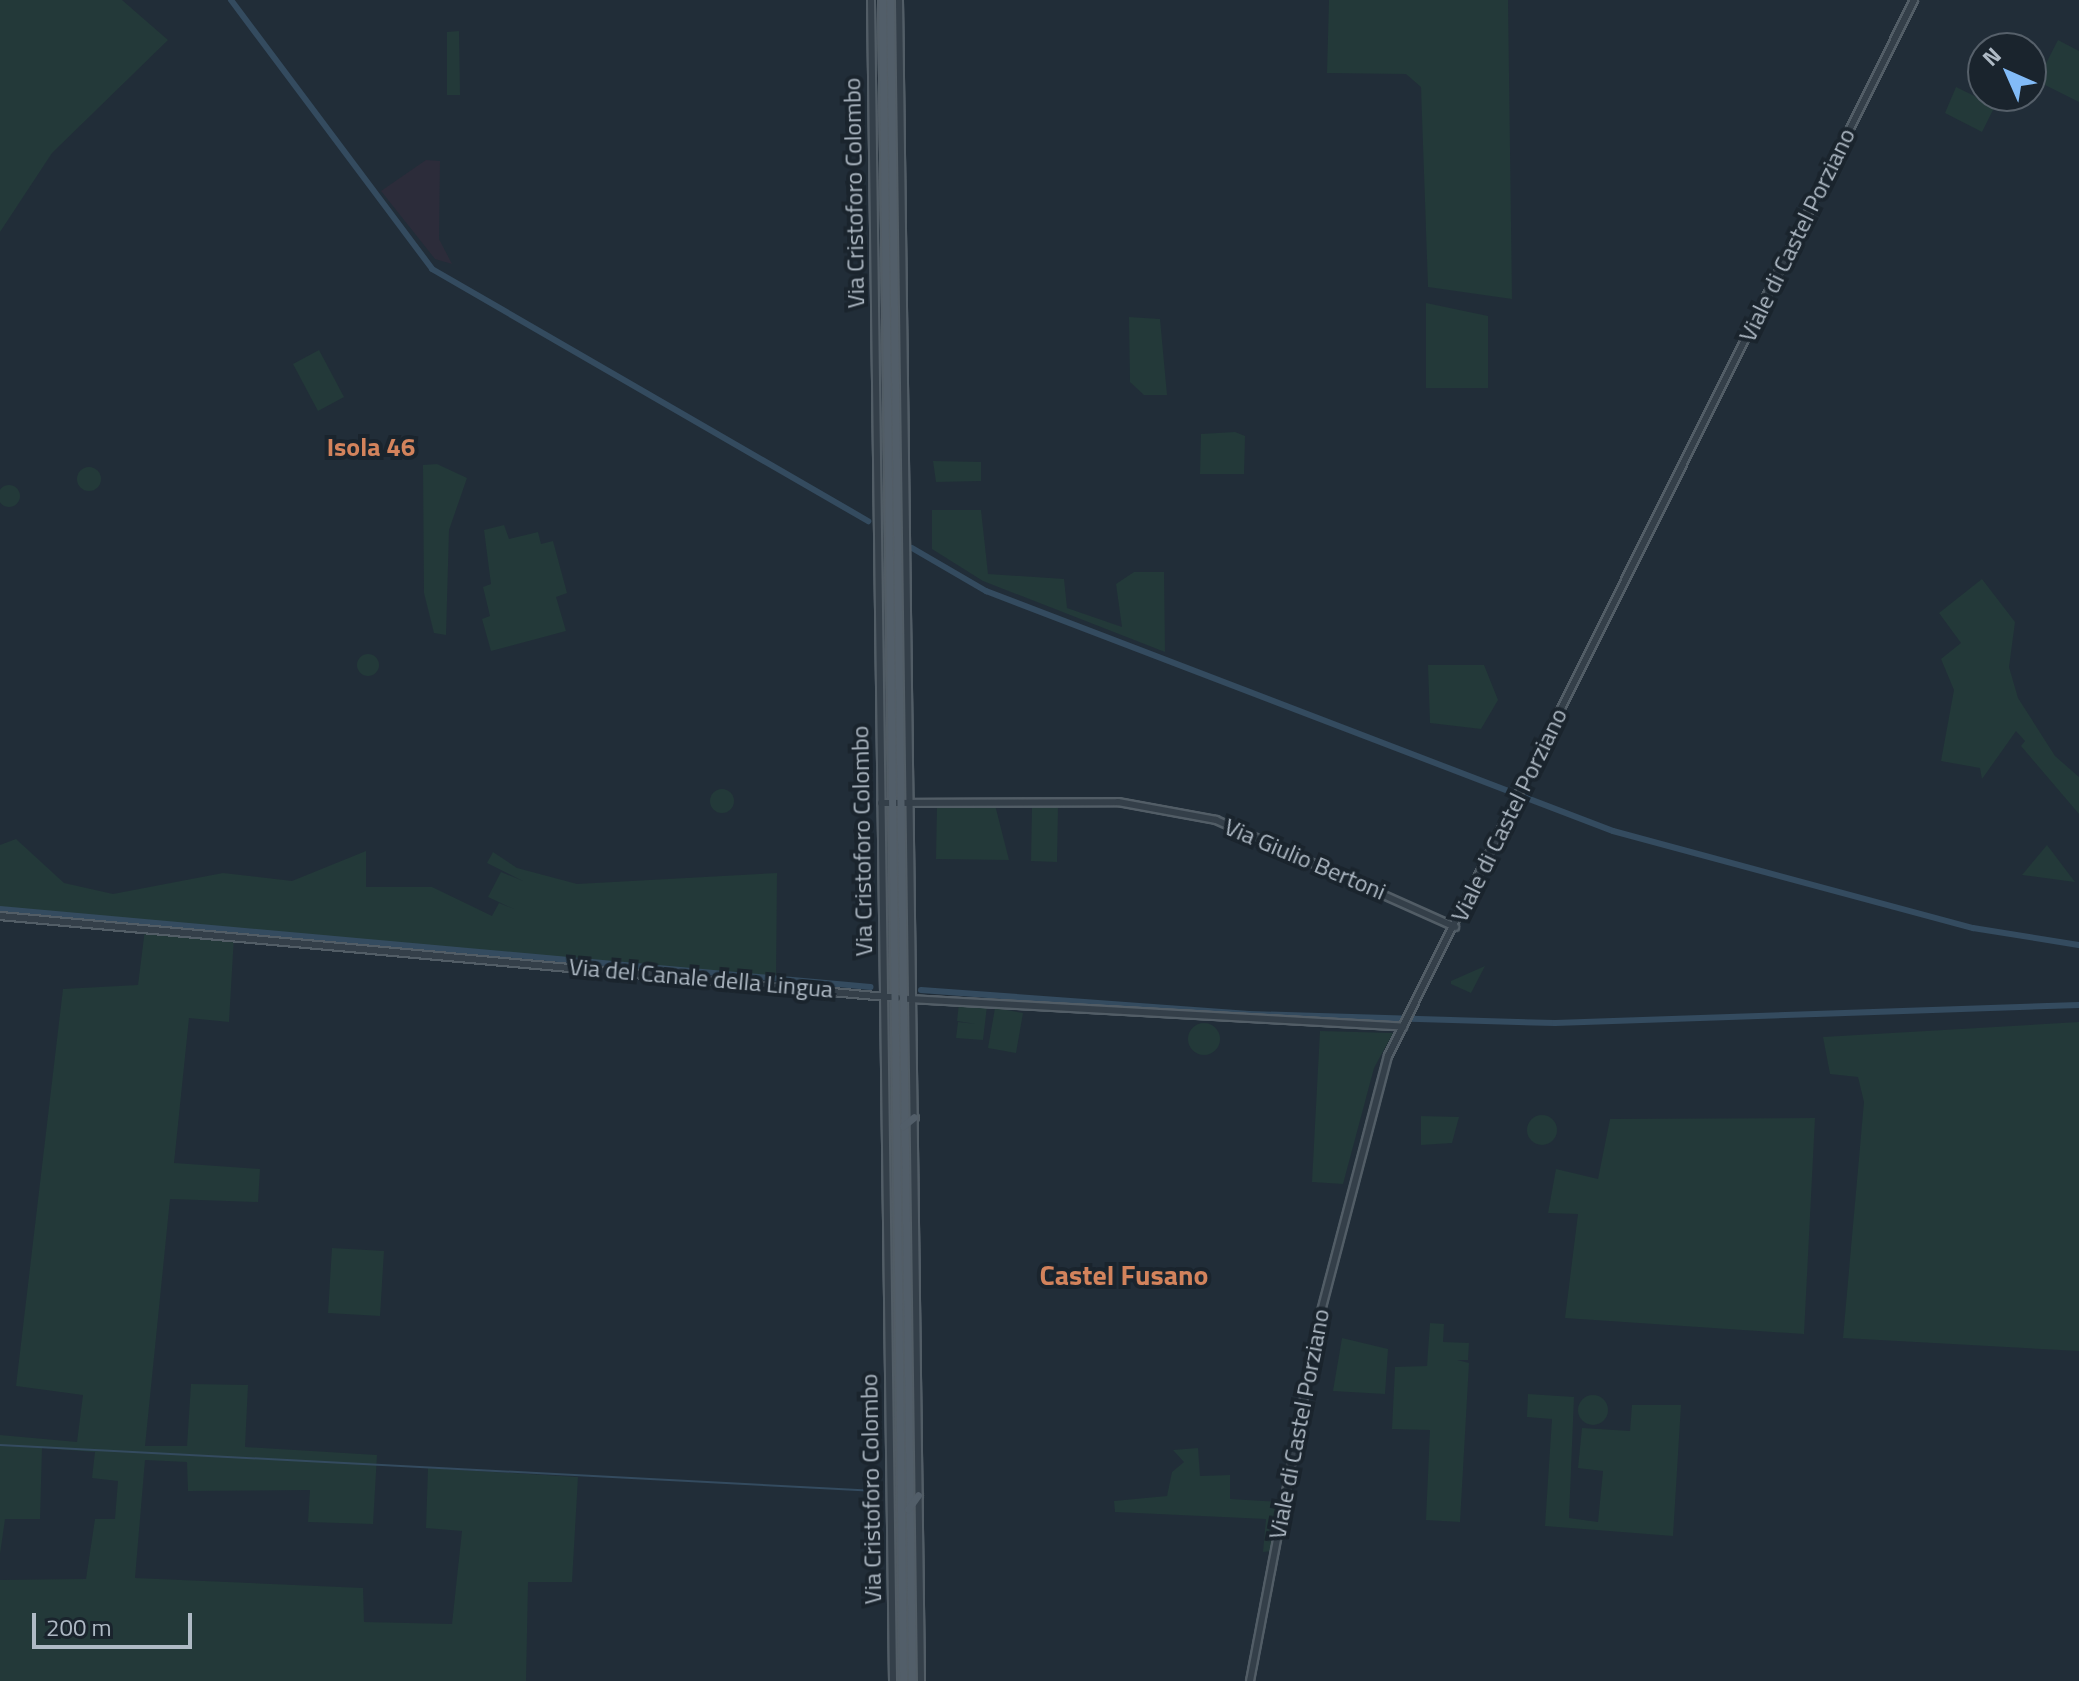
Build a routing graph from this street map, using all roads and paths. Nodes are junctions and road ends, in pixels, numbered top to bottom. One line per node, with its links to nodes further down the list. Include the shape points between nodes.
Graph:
1 (871, 0): 8 (street, Via Cristoforo Colombo)
2 (882, 0): 6 (main road, Via Cristoforo Colombo)
3 (890, 0): 6 (main road, Via Cristoforo Colombo)
4 (899, 0): 7 (street, Via Cristoforo Colombo)
5 (1914, 0): 12 (street, Viale di Castel Porziano)
6 (895, 798): 7 (street, Via Giulio Bertoni); 8 (street); 9 (main road, Via Cristoforo Colombo); 14 (main road, Via Cristoforo Colombo)
7 (909, 799): 12 (street, Via Giulio Bertoni, via 1118,802 1216,820); 14 (street, Via Cristoforo Colombo)
8 (881, 803): 10 (street, Via Cristoforo Colombo)
9 (892, 863): 10 (street); 14 (main road, Via Cristoforo Colombo)
10 (881, 875): 13 (street, Via Cristoforo Colombo)
11 (0, 916): 13 (street, Via del Canale della Lingua)
12 (1455, 927): 15 (street, Viale di Castel Porziano)
13 (884, 996): 14 (street, Via del Canale della Lingua); 20 (street, Via Cristoforo Colombo)
14 (902, 999): 15 (street, Via del Canale della Lingua); 16 (street, Via Cristoforo Colombo); 17 (main road, Via Cristoforo Colombo); 21 (main road, Via Cristoforo Colombo)
15 (1404, 1026): 24 (street, Viale di Castel Porziano, via 1369,1112 1320,1315)
16 (914, 1117): 17 (main road); 18 (street, Via Cristoforo Colombo)
17 (903, 1126): 19 (main road, Via Cristoforo Colombo)
18 (918, 1495): 19 (main road); 23 (street, Via Cristoforo Colombo)
19 (908, 1509): 22 (main road, Via Cristoforo Colombo)
20 (893, 1681)
21 (903, 1681)
22 (912, 1681)
23 (921, 1681)
24 (1250, 1681)

